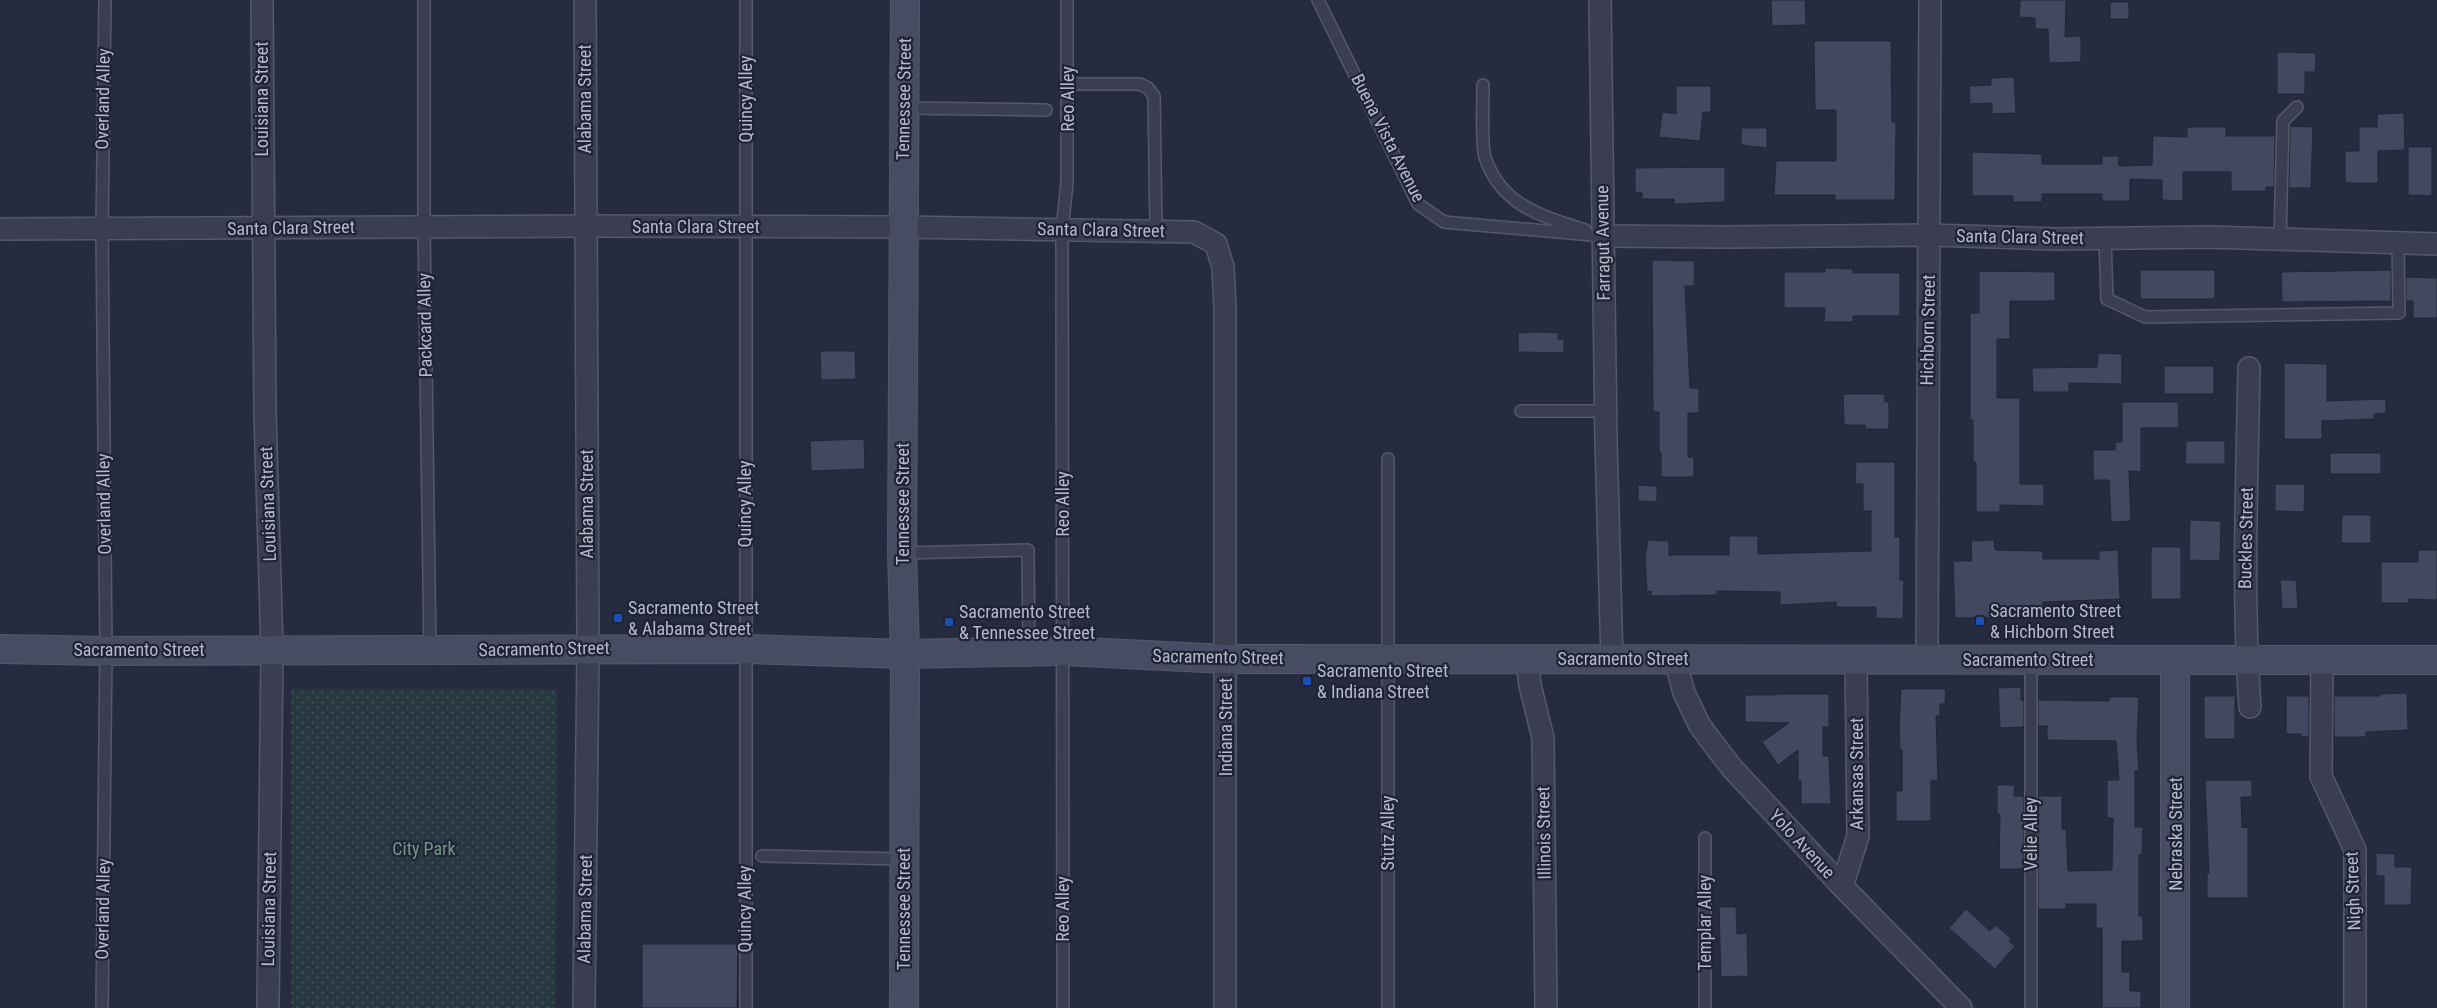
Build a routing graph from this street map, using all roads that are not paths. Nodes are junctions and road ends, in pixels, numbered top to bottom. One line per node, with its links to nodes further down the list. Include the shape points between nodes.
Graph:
1 (105, 0): 22 (lane, Overland Alley)
2 (262, 0): 20 (street, Louisiana Street)
3 (424, 0): 17 (lane, Packcard Alley)
4 (585, 0): 16 (street, Alabama Street)
5 (746, 0): 18 (lane, Quincy Alley)
6 (905, 0): 14 (main road, Tennessee Street)
7 (1067, 0): 11 (lane, Reo Alley)
8 (1318, 0): 26 (lane, Buena Vista Avenue, via 1418,204 1444,222)
9 (1600, 0): 26 (street, Farragut Avenue)
10 (1930, 0): 25 (street, Hichborn Street)
11 (1067, 84): 23 (lane, Reo Alley, via 1067,183); 24 (lane, via 1140,84 1154,96)
12 (1483, 85): 26 (lane, via 1485,156 1501,188 1532,212)
13 (2297, 107): 28 (lane, via 2283,121)
14 (904, 108): 15 (lane); 19 (main road, Tennessee Street)
15 (1046, 110)
16 (586, 226): 17 (street, Santa Clara Street); 18 (street, Santa Clara Street); 41 (street, Alabama Street)
17 (424, 227): 20 (street, Santa Clara Street); 40 (lane, Packcard Alley)
18 (745, 227): 19 (street, Santa Clara Street); 37 (lane, Quincy Alley)
19 (903, 227): 23 (street, Santa Clara Street); 36 (main road, Tennessee Street)
20 (263, 228): 22 (street, Santa Clara Street); 39 (street, Louisiana Street)
21 (0, 229): 22 (street, Santa Clara Street)
22 (102, 230): 42 (lane, Overland Alley)
23 (1062, 230): 24 (street, Santa Clara Street); 43 (lane, Reo Alley)
24 (1156, 231): 34 (street, Santa Clara Street, via 1194,232 1216,244 1224,284)
25 (1930, 235): 26 (street, Santa Clara Street); 27 (street, Santa Clara Street); 52 (street, Hichborn Street)
26 (1604, 236): 33 (street, Farragut Avenue)
27 (2105, 238): 28 (street, Santa Clara Street); 29 (lane, via 2107,299 2145,317 2399,313)
28 (2280, 239): 29 (street, Santa Clara Street)
29 (2398, 243): 30 (street, Santa Clara Street)
30 (2437, 244)
31 (2250, 368): 55 (street, Buckles Street)
32 (1521, 411): 33 (lane)
33 (1606, 411): 50 (street, Farragut Avenue)
34 (1226, 416): 46 (street, Indiana Street)
35 (1388, 459): 47 (lane, Stutz Alley)
36 (902, 553): 44 (lane, via 1028,550); 45 (main road, Tennessee Street)
37 (745, 648): 41 (main road, Sacramento Street); 45 (main road, Sacramento Street); 66 (lane, Quincy Alley)
38 (0, 649): 42 (main road, Sacramento Street)
39 (272, 649): 40 (main road, Sacramento Street); 42 (main road, Sacramento Street); 64 (street, Louisiana Street)
40 (430, 650): 41 (main road, Sacramento Street)
41 (588, 650): 65 (street, Alabama Street)
42 (106, 651): 63 (lane, Overland Alley)
43 (1064, 651): 44 (main road, Sacramento Street); 46 (main road, Sacramento Street); 68 (lane, Reo Alley)
44 (1029, 653): 45 (main road, Sacramento Street)
45 (905, 654): 61 (main road, Tennessee Street)
46 (1226, 659): 47 (main road, Sacramento Street); 69 (street, Indiana Street)
47 (1388, 659): 48 (main road, Sacramento Street); 70 (lane, Stutz Alley)
48 (1538, 659): 50 (main road, Sacramento Street); 71 (street, Illinois Street, via 1530,685 1543,738)
49 (1675, 659): 50 (main road, Sacramento Street); 51 (main road, Sacramento Street); 62 (street, Yolo Avenue, via 1684,693 1700,726 1731,767)
50 (1612, 660)
51 (1856, 660): 52 (main road, Sacramento Street); 62 (street, Arkansas Street, via 1858,836 1845,878)
52 (1927, 660): 53 (main road, Sacramento Street)
53 (2031, 660): 54 (main road, Sacramento Street); 74 (lane, Velie Alley)
54 (2175, 660): 55 (main road, Sacramento Street); 75 (main road, Nebraska Street)
55 (2246, 660): 56 (main road, Sacramento Street); 58 (street, Buckles Street)
56 (2322, 660): 57 (main road, Sacramento Street); 76 (street, Nigh Street, via 2321,776 2355,850)
57 (2437, 660)
58 (2250, 707)
59 (1705, 838): 72 (lane, Templar Alley)
60 (762, 856): 61 (lane)
61 (903, 859): 67 (main road, Tennessee Street)
62 (1839, 883): 73 (street, Yolo Avenue)
63 (102, 1008)
64 (268, 1008)
65 (584, 1008)
66 (746, 1008)
67 (904, 1008)
68 (1063, 1008)
69 (1225, 1008)
70 (1388, 1008)
71 (1546, 1008)
72 (1705, 1008)
73 (1961, 1008)
74 (2031, 1008)
75 (2175, 1008)
76 (2355, 1008)

